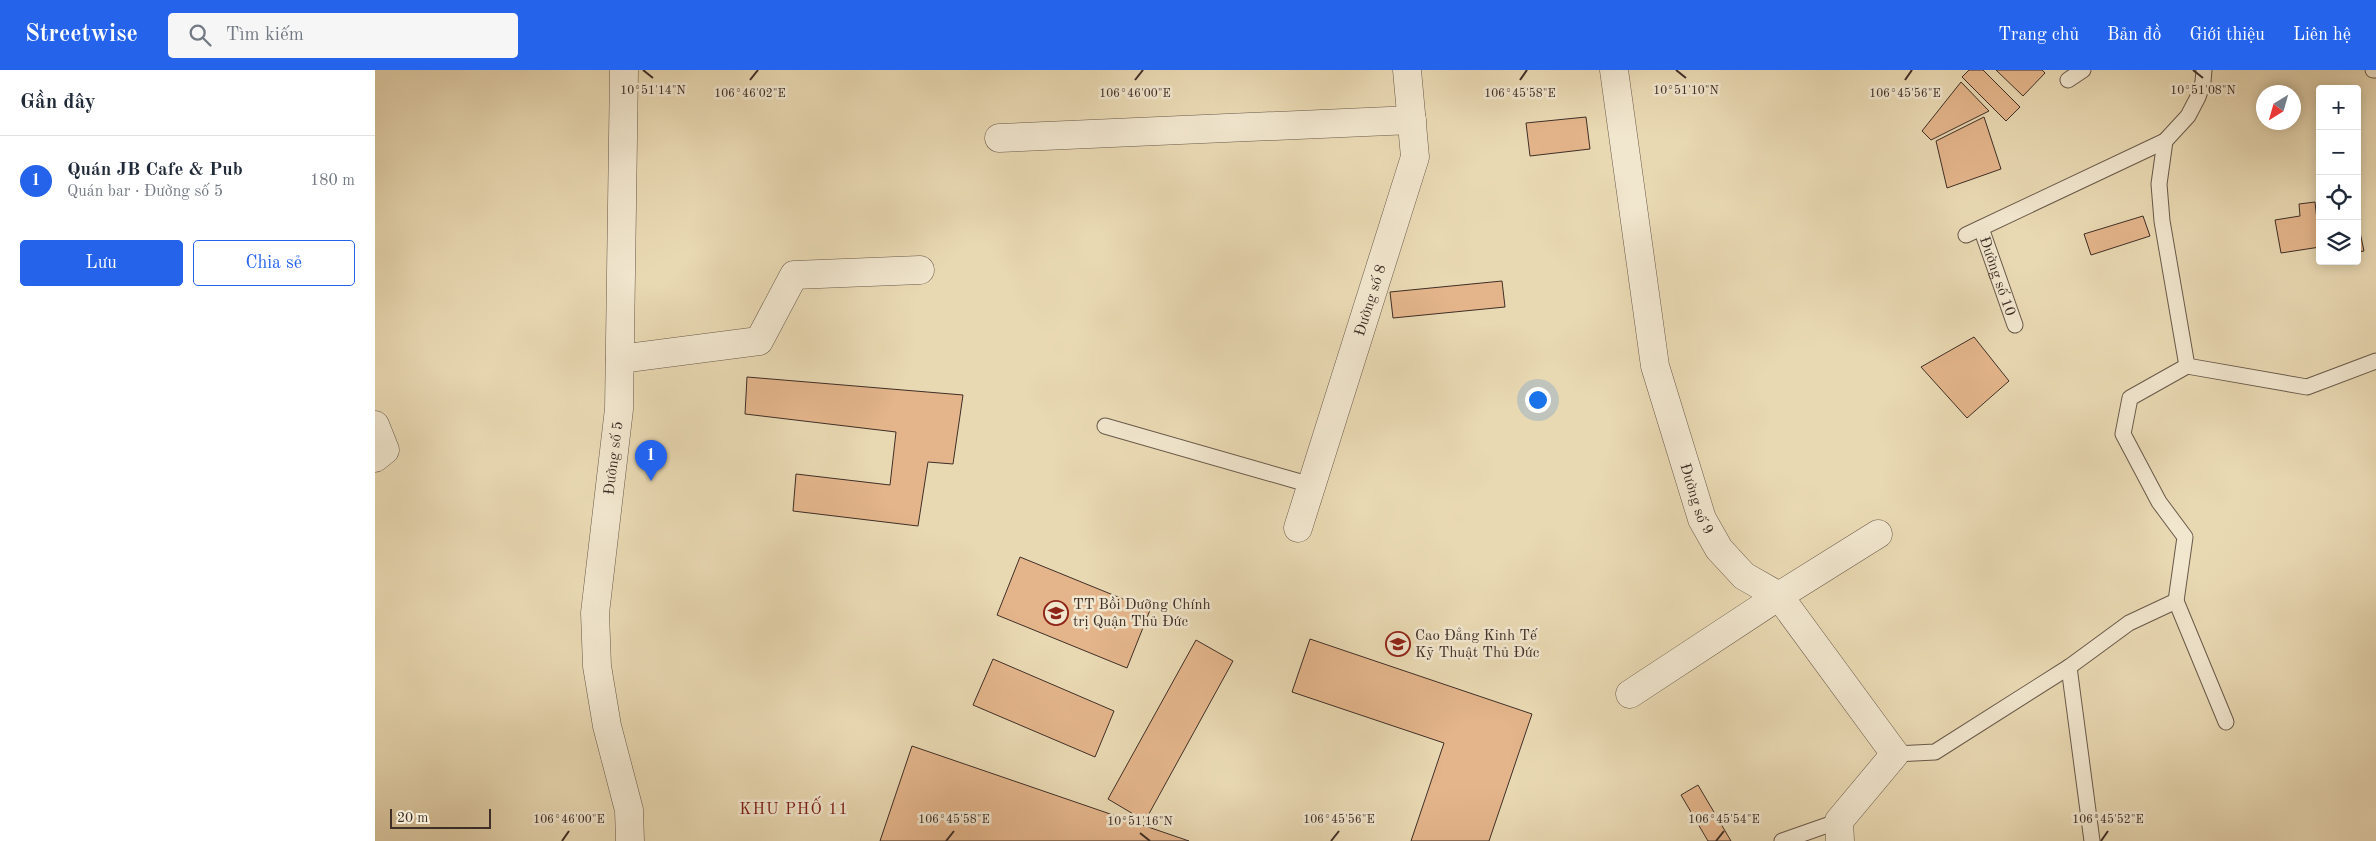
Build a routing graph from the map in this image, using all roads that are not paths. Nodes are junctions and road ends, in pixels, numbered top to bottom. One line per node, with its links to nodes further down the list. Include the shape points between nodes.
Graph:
1 (623, 70): 14 (street, Đường số 5)
2 (1407, 70): 7 (street, Đường số 8)
3 (1614, 70): 23 (street, Đường số 9, via 1655,366 1696,500 1702,519 1719,549 1744,576)
4 (2083, 70): 6 (lane)
5 (2204, 70): 9 (lane, via 2203,82 2191,110)
6 (2068, 80)
7 (1411, 120): 8 (street); 20 (street, Đường số 8, via 1415,157)
8 (999, 138)
9 (2165, 141): 10 (lane); 16 (lane, via 2159,184 2162,221)
10 (1981, 228): 11 (lane); 13 (lane, Đường số 10)
11 (1966, 235)
12 (920, 270): 14 (street, via 794,275 759,341)
13 (2015, 325)
14 (620, 359): 30 (street, Đường số 5, via 619,409 595,613 597,666 607,726 629,810)
15 (2376, 362): 16 (lane, via 2307,387)
16 (2187, 366): 24 (lane, via 2130,398 2123,434 2159,502 2185,537)
17 (375, 424): 19 (street, via 385,450)
18 (1105, 426): 20 (lane)
19 (375, 458)
20 (1311, 484): 21 (street, Đường số 8)
21 (1298, 528)
22 (1878, 534): 23 (street)
23 (1779, 596): 26 (street); 28 (street, Đường số 9)
24 (2176, 601): 25 (lane, via 2129,622); 27 (lane)
25 (2069, 667): 28 (lane, via 1935,752); 32 (lane)
26 (1630, 694)
27 (2226, 722)
28 (1895, 754): 29 (street)
29 (1840, 831): 31 (lane)
30 (630, 841)
31 (1782, 841)
32 (2092, 841)

